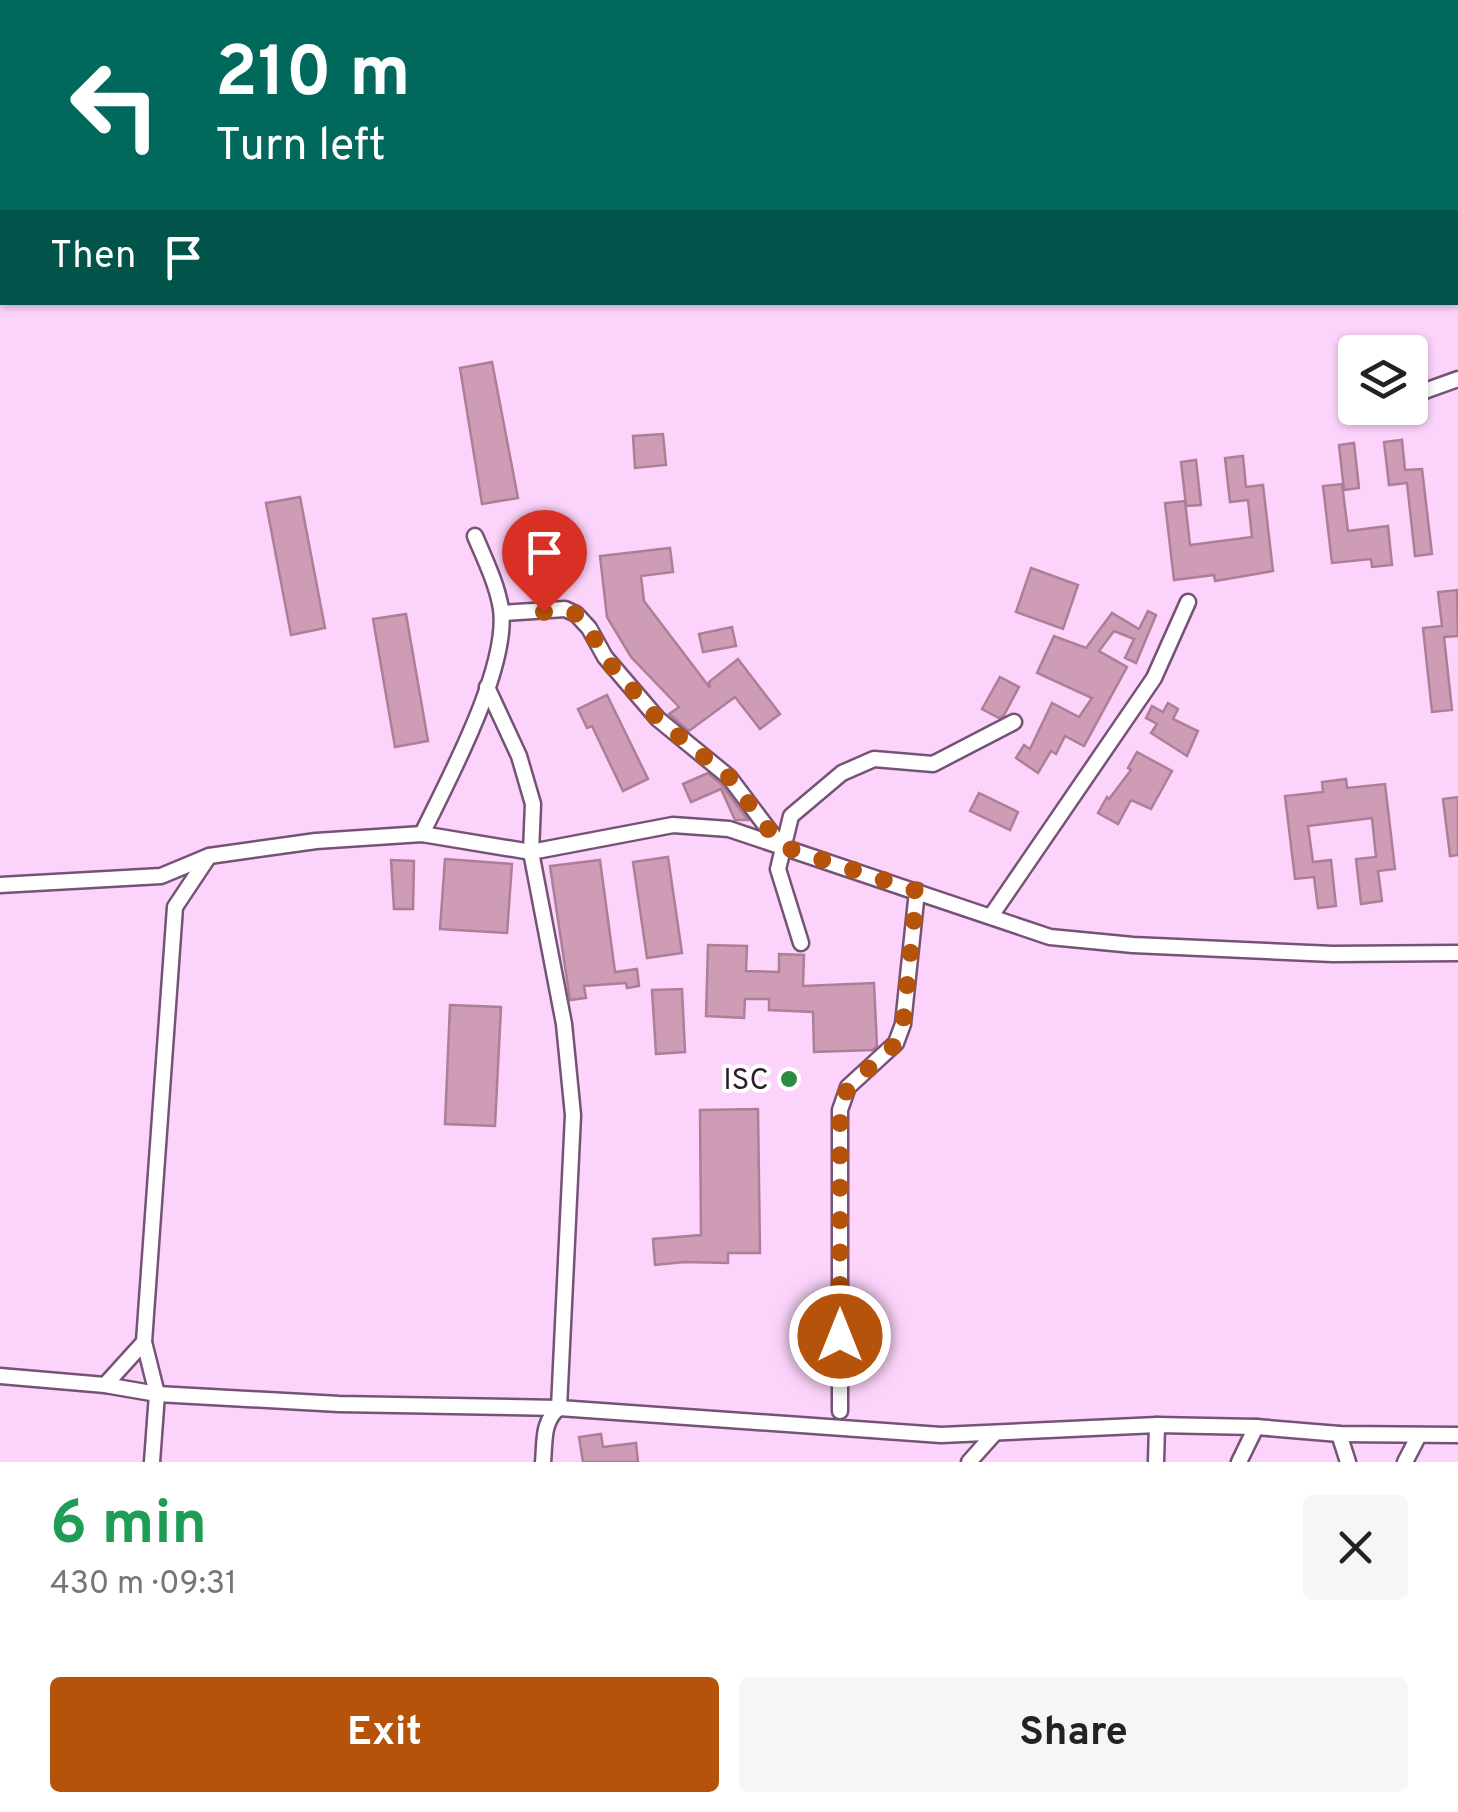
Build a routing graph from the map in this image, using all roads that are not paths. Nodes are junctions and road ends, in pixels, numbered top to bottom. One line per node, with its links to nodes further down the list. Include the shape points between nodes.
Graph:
1 (1458, 379): 2 (street)
2 (1428, 388)
3 (475, 536): 5 (street)
4 (1188, 602): 16 (street, via 1154,678)
5 (502, 613): 6 (street); 9 (street, via 576,614 658,719 729,777)
6 (486, 686): 8 (street, via 471,734); 10 (street, via 533,804)
7 (1014, 722): 9 (street, via 932,764 874,759 842,772 791,816)
8 (422, 834): 10 (street); 11 (street)
9 (781, 846): 10 (street, via 729,829 674,825); 14 (street); 17 (street, via 778,870)
10 (531, 852): 23 (street, via 562,1007 573,1114)
11 (208, 856): 12 (street); 15 (street)
12 (160, 876): 13 (street); 15 (street)
13 (0, 885)
14 (917, 891): 16 (street); 24 (street, via 896,1044 848,1087 840,1110)
15 (175, 907): 19 (street)
16 (991, 916): 18 (street, via 1050,936 1133,945)
17 (801, 942)
18 (1458, 952)
19 (144, 1342): 21 (street); 22 (street)
20 (0, 1376): 21 (street)
21 (105, 1385): 22 (street)
22 (157, 1394): 23 (street); 33 (street)
23 (558, 1408): 26 (street); 34 (street, via 546,1424)
24 (840, 1411): 26 (street); 28 (street)
25 (1158, 1425): 27 (street); 29 (street); 36 (street)
26 (814, 1427): 28 (street)
27 (1256, 1427): 30 (street); 37 (street)
28 (871, 1431): 29 (street)
29 (994, 1434): 35 (street)
30 (1339, 1434): 31 (street); 38 (street)
31 (1419, 1435): 32 (street); 39 (street)
32 (1458, 1436)
33 (152, 1462)
34 (544, 1462)
35 (969, 1462)
36 (1156, 1462)
37 (1238, 1462)
38 (1348, 1462)
39 (1405, 1462)

